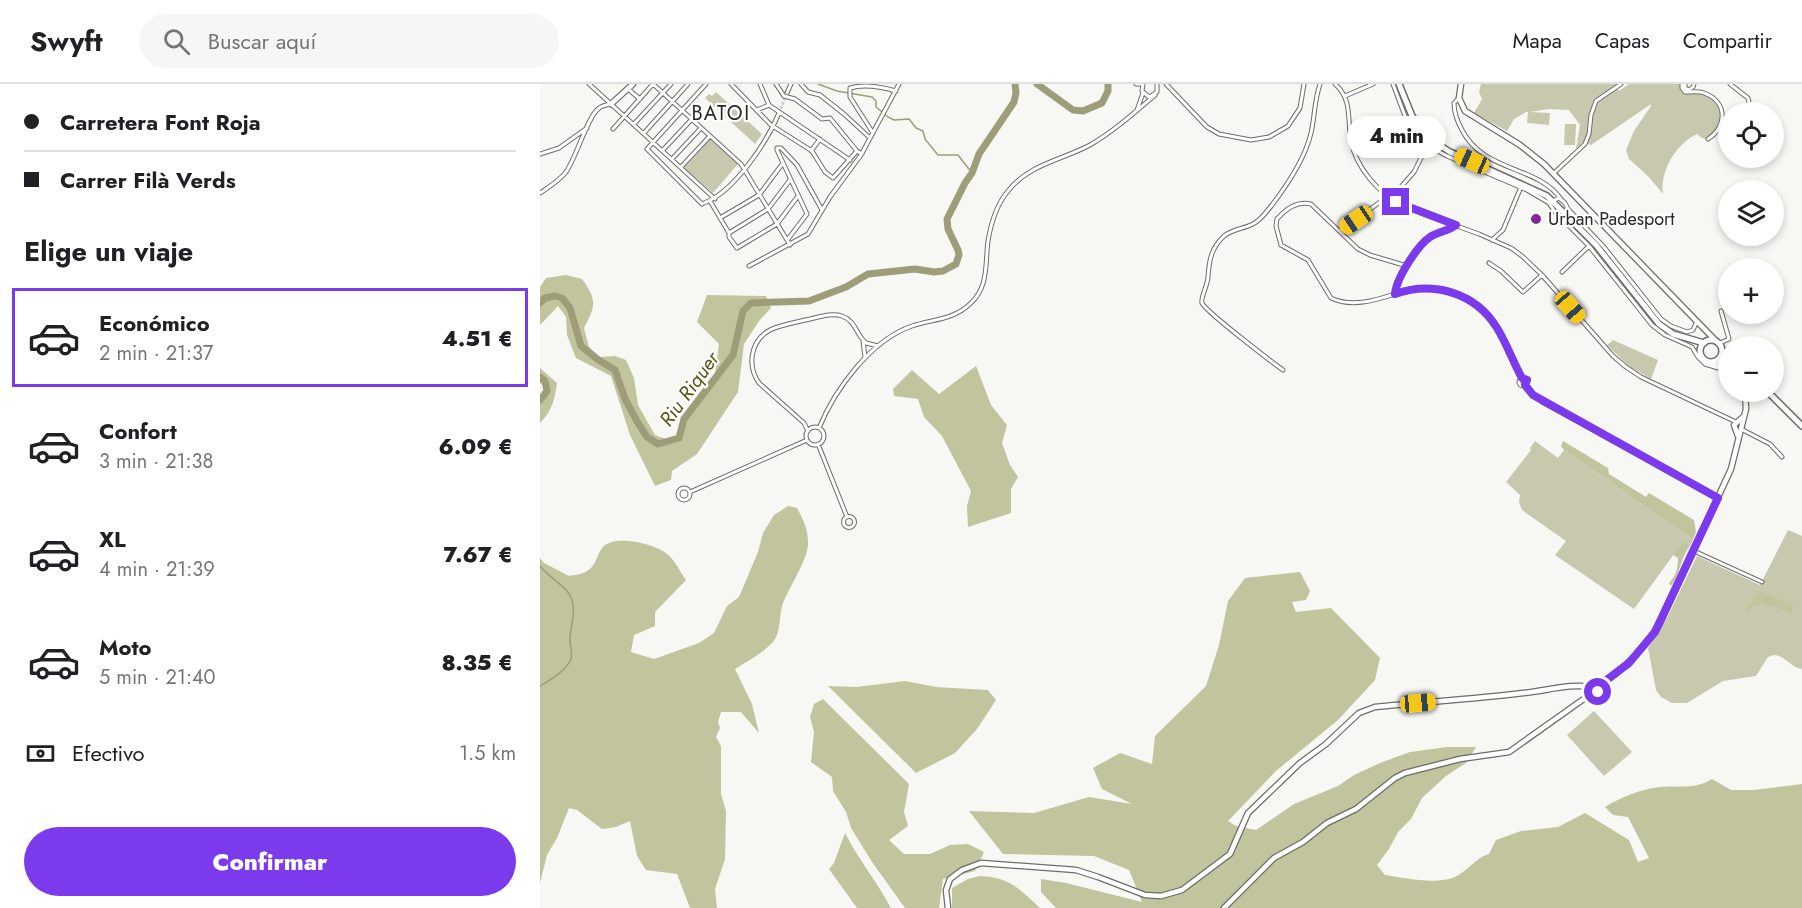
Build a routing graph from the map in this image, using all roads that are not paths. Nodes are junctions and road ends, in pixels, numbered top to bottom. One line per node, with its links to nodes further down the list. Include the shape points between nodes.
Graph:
1 (589, 84): 40 (street)
2 (633, 84): 28 (street)
3 (653, 84): 31 (street); 37 (street)
4 (671, 84): 31 (street)
5 (688, 84): 38 (street)
6 (706, 84): 42 (street)
7 (730, 84): 43 (street)
8 (759, 84): 41 (street)
9 (776, 84): 63 (street, via 782,94 823,119 829,117)
10 (791, 84): 32 (street)
11 (801, 84): 56 (street, via 811,94 820,95)
12 (899, 84): 33 (street)
13 (1135, 84): 14 (street); 29 (street)
14 (1143, 84): 29 (street)
15 (1157, 84): 34 (street)
16 (1166, 84): 30 (street)
17 (1304, 84): 30 (street, via 1300,108 1293,121 1277,134 1255,140 1212,131)
18 (1320, 84): 114 (street, via 1301,160 1260,219 1228,233 1213,250 1202,300 1204,307)
19 (1335, 84): 35 (street)
20 (1373, 84): 35 (street)
21 (1394, 84): 60 (street, via 1408,124)
22 (1399, 84): 80 (main road, via 1414,120 1430,140)
23 (1461, 84): 36 (street)
24 (1621, 84): 71 (street, via 1596,102 1585,144)
25 (1684, 84): 26 (street, via 1689,90); 58 (street, via 1685,92 1704,93 1721,107 1719,129)
26 (1694, 84)
27 (1730, 84): 39 (street)
28 (628, 89): 37 (street); 40 (street)
29 (1142, 92): 34 (street, via 1147,96); 44 (street)
30 (1172, 92): 34 (street, via 1163,87)
31 (663, 93): 38 (street); 48 (street)
32 (787, 93)
33 (895, 93): 54 (street); 54 (street, via 863,85 849,90)
34 (1156, 94): 44 (street)
35 (1345, 96): 77 (street, via 1354,153 1373,183)
36 (1459, 98): 71 (street, via 1465,111 1520,145); 80 (street, via 1454,103 1454,112 1475,149 1547,185)
37 (640, 99): 46 (street)
38 (672, 101): 42 (street); 53 (street)
39 (1749, 102)
40 (611, 104): 46 (street); 50 (street, via 596,110)
41 (769, 105): 43 (street); 57 (street)
42 (682, 110): 47 (street); 59 (street)
43 (756, 110): 49 (street)
44 (1136, 111): 106 (street, via 1091,144 1028,172 1010,189 994,217 986,278 972,302 951,317 905,329)
45 (779, 113): 49 (street)
46 (624, 116): 48 (street); 52 (street)
47 (692, 119): 51 (street); 61 (street)
48 (634, 124): 53 (street)
49 (774, 126): 62 (street); 70 (street)
50 (588, 127): 64 (street, via 559,148); 74 (street, via 564,174)
51 (701, 128): 55 (street); 66 (street)
52 (612, 129)
53 (644, 133): 59 (street)
54 (873, 133): 56 (street)
55 (710, 136): 69 (street); 70 (street)
56 (870, 138): 65 (street)
57 (820, 139): 62 (street); 67 (street)
58 (1708, 139)
59 (653, 142): 61 (street); 79 (street, via 647,151 703,204)
60 (1427, 146): 73 (street); 77 (street, via 1410,177)
61 (663, 150): 66 (street)
62 (811, 151): 67 (street, via 834,179)
63 (857, 151): 65 (street); 67 (street)
64 (540, 154)
65 (862, 154): 82 (street)
66 (672, 159): 69 (street)
67 (850, 160)
68 (783, 163): 72 (street); 75 (street); 82 (street, via 779,147 797,165)
69 (681, 167): 78 (street)
70 (744, 169): 75 (street); 78 (street)
71 (1554, 173): 100 (street)
72 (791, 179): 76 (street); 81 (street)
73 (1521, 187): 80 (street); 90 (street, via 1503,230)
74 (540, 193)
75 (759, 195): 81 (street); 84 (street)
76 (798, 196): 85 (street); 89 (street, via 807,214)
77 (1389, 197): 86 (street, via 1402,206); 87 (street)
78 (715, 199): 79 (street)
79 (710, 201): 84 (street)
80 (1555, 202): 83 (main road)
81 (768, 209): 85 (street); 88 (street)
82 (822, 210): 91 (street, via 808,234)
83 (1565, 214): 92 (street); 99 (street, via 1604,247); 103 (main road)
84 (720, 218): 88 (street)
85 (777, 224): 88 (street, via 739,248 735,248); 89 (street)
86 (1456, 225): 90 (street); 95 (street, via 1426,240)
87 (1339, 231): 95 (street, via 1366,253); 98 (street, via 1308,203 1293,205 1276,221 1281,245 1308,260 1331,298 1365,302)
88 (729, 233)
89 (788, 240): 91 (street)
90 (1492, 240): 97 (street, via 1522,255)
91 (790, 245): 94 (street)
92 (1589, 246): 96 (street); 102 (street)
93 (1489, 263): 97 (street, via 1523,292)
94 (749, 266)
95 (1407, 266): 98 (street)
96 (1562, 272)
97 (1542, 274): 117 (street, via 1626,367)
98 (1395, 294): 125 (street, via 1431,288 1472,302 1495,325 1522,378 1520,383 1542,402)
99 (1663, 321): 100 (street, via 1687,332 1694,329); 103 (street)
100 (1696, 321): 105 (street)
101 (1725, 324): 105 (street, via 1729,339)
102 (1657, 329): 103 (street); 113 (street, via 1692,347 1705,364)
103 (1665, 329): 105 (main road, via 1692,340)
104 (863, 341): 106 (street); 109 (street); 120 (street, via 851,321 833,315 774,329 757,342 752,362 757,379)
105 (1711, 342): 107 (main road); 108 (main road); 111 (main road, via 1703,358)
106 (879, 346): 109 (street)
107 (1718, 347)
108 (1718, 357)
109 (865, 359): 119 (street, via 842,386)
110 (1718, 359): 111 (main road)
111 (1709, 362): 112 (street)
112 (1718, 366)
113 (1718, 369)
114 (1283, 370)
115 (1745, 402): 117 (street, via 1745,415)
116 (1778, 402): 118 (main road)
117 (1738, 426): 123 (street, via 1770,444); 125 (street, via 1733,464)
118 (1802, 426)
119 (819, 428): 120 (street); 122 (street, via 824,436)
120 (808, 431): 121 (street)
121 (807, 440): 122 (street); 124 (street)
122 (818, 444): 126 (street)
123 (1782, 457)
124 (690, 492): 124 (street, via 682,488 678,494 685,500)
125 (1718, 498): 127 (street)
126 (847, 517)
127 (1694, 551): 128 (street); 129 (street, via 1652,637 1629,663 1600,685 1600,690)
128 (1761, 582)
129 (1594, 689): 130 (street, via 1559,688 1363,711 1252,808 1226,858 1175,892 1145,895 1076,870 987,862 969,866 950,879 946,890); 131 (street, via 1509,752 1460,759 1405,773 1390,781 1356,809 1274,858)
130 (948, 908)
131 (1224, 908)

